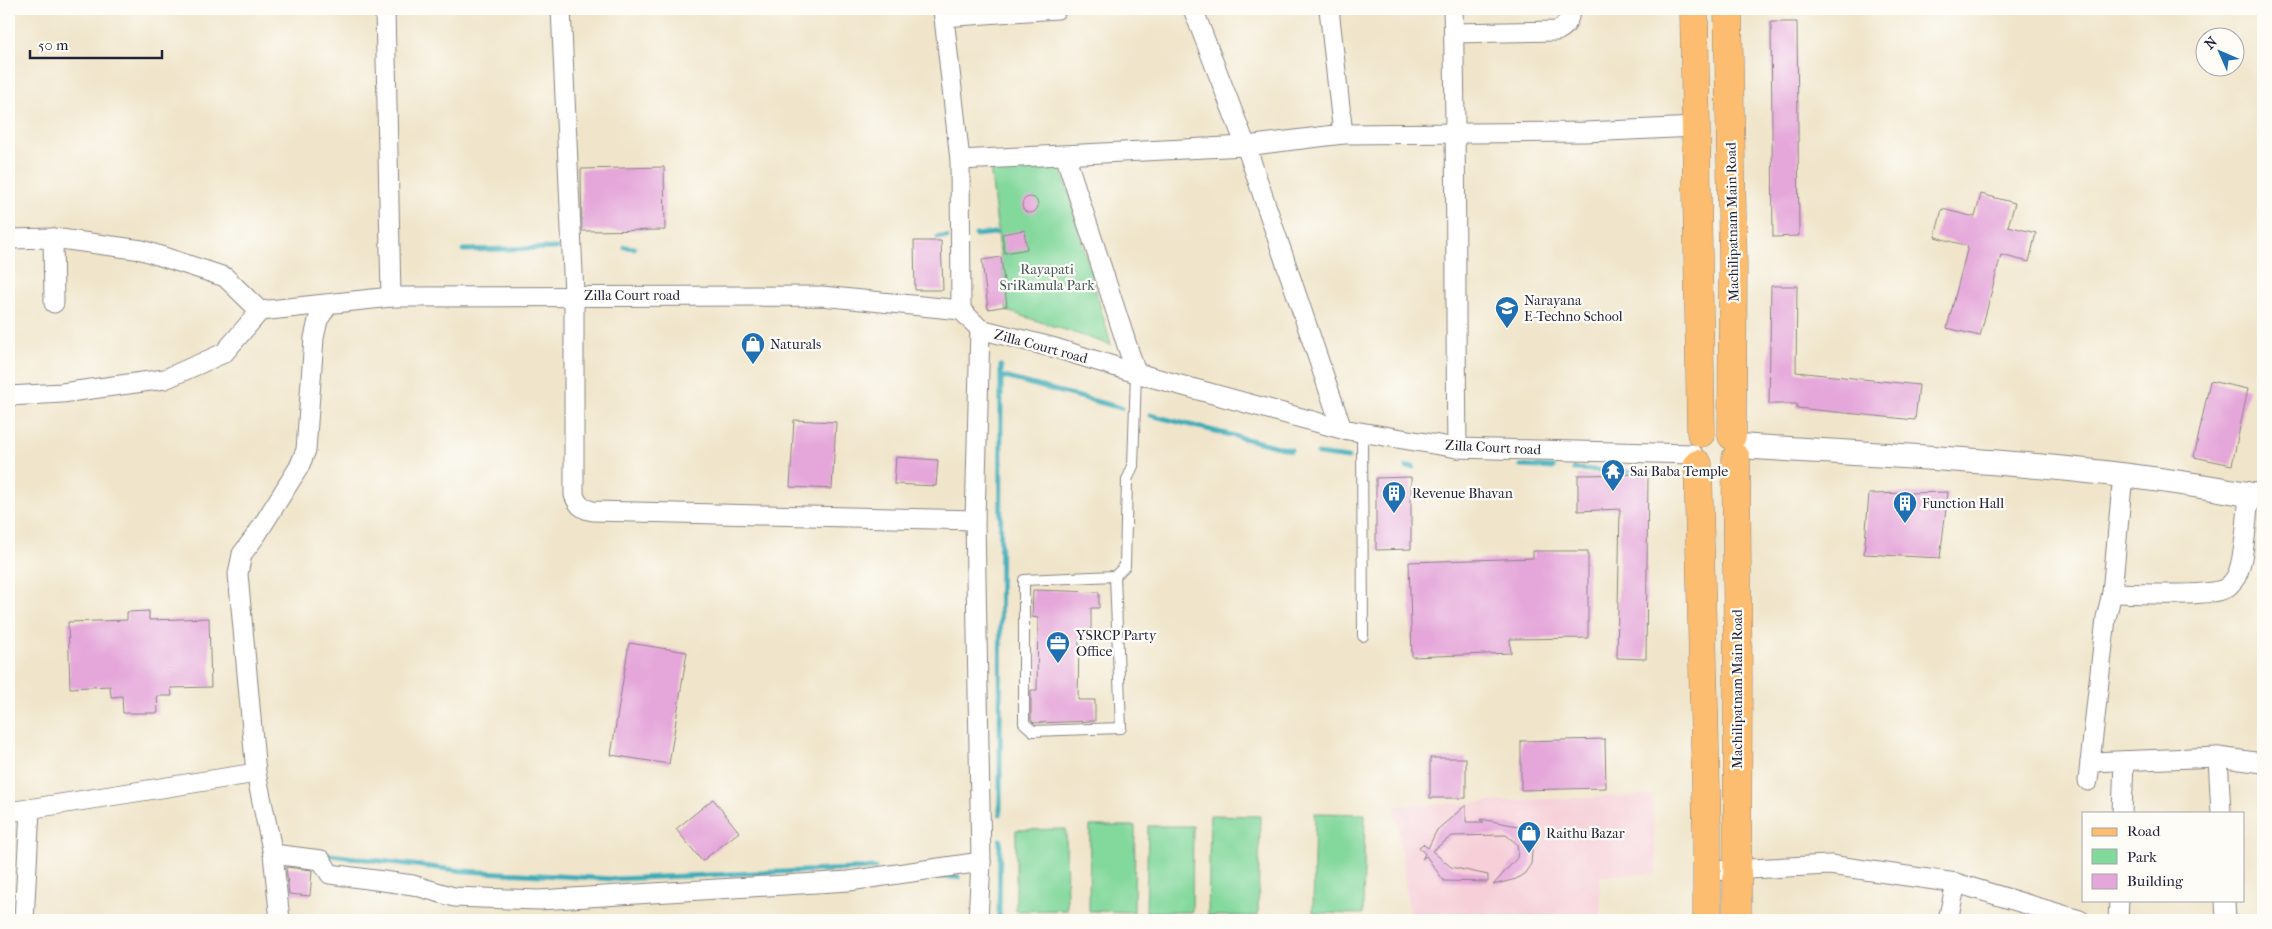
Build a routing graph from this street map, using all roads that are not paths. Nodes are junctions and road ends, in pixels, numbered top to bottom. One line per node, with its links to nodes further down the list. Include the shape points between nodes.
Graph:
1 (385, 9): 21 (street)
2 (561, 9): 20 (street)
3 (1057, 9): 10 (street)
4 (1193, 9): 15 (street)
5 (1329, 9): 14 (street)
6 (1453, 9): 11 (street)
7 (1571, 9): 11 (street, via 1568,23 1557,31)
8 (1694, 9): 12 (main road)
9 (1728, 9): 31 (main road, Machilipatnam Main Road)
10 (944, 13): 17 (street)
11 (1454, 33): 13 (street)
12 (1696, 127): 13 (street, via 1585,132); 33 (main road)
13 (1457, 132): 14 (street); 32 (street, via 1454,213)
14 (1343, 134): 15 (street)
15 (1246, 146): 16 (street); 29 (street)
16 (1065, 155): 17 (street); 27 (street)
17 (960, 160): 24 (street)
18 (53, 238): 19 (street); 22 (street); 25 (street, via 142,250 225,277)
19 (9, 239)
20 (574, 295): 21 (street, Zilla Court road); 24 (street, Zilla Court road, via 822,296); 36 (street, via 574,495 577,504 584,509)
21 (390, 297): 23 (street, Zilla Court road)
22 (54, 303)
23 (328, 305): 25 (street, Zilla Court road); 43 (street, via 318,320 314,338 306,450 294,476 242,554 238,574)
24 (961, 310): 26 (street, Zilla Court road)
25 (260, 312): 28 (street, via 224,353 165,379 62,393)
26 (980, 329): 27 (street, Zilla Court road); 36 (street)
27 (1136, 373): 29 (street, Zilla Court road); 37 (lane, via 1133,466 1127,480 1125,566)
28 (9, 396)
29 (1342, 429): 30 (street, Zilla Court road)
30 (1362, 432): 32 (street, Zilla Court road); 39 (lane)
31 (1735, 446): 33 (main road, via 1723,429 1711,428); 33 (main road, via 1729,467 1719,472 1709,472); 34 (street, via 1994,462); 50 (main road, Machilipatnam Main Road)
32 (1456, 448): 33 (street, Zilla Court road)
33 (1697, 450): 51 (main road)
34 (2123, 474): 35 (street); 38 (street)
35 (2256, 495): 38 (street, via 2236,576 2226,588 2182,594)
36 (975, 520): 49 (street)
37 (1115, 576): 37 (lane, via 1121,728 1033,731 1024,723 1024,580)
38 (2112, 593): 41 (street, via 2106,618 2089,771)
39 (1364, 636)
40 (2218, 757): 41 (street); 42 (street); 47 (street)
41 (2124, 761): 46 (street)
42 (2263, 763)
43 (256, 773): 44 (street); 48 (street)
44 (30, 810): 45 (street); 55 (street)
45 (9, 812)
46 (2122, 812)
47 (2221, 812)
48 (273, 854): 49 (street, via 321,860 330,874 414,886 454,897 539,900 849,881); 56 (street)
49 (981, 862): 57 (street)
50 (1737, 870): 51 (street); 52 (street, via 1830,865); 59 (main road, Machilipatnam Main Road)
51 (1707, 871): 58 (main road)
52 (1956, 883): 60 (street); 61 (street)
53 (2119, 902): 62 (street)
54 (2226, 902): 63 (street)
55 (24, 920)
56 (280, 920)
57 (978, 920)
58 (1707, 920)
59 (1737, 920)
60 (1948, 920)
61 (2080, 920)
62 (2118, 920)
63 (2226, 920)

